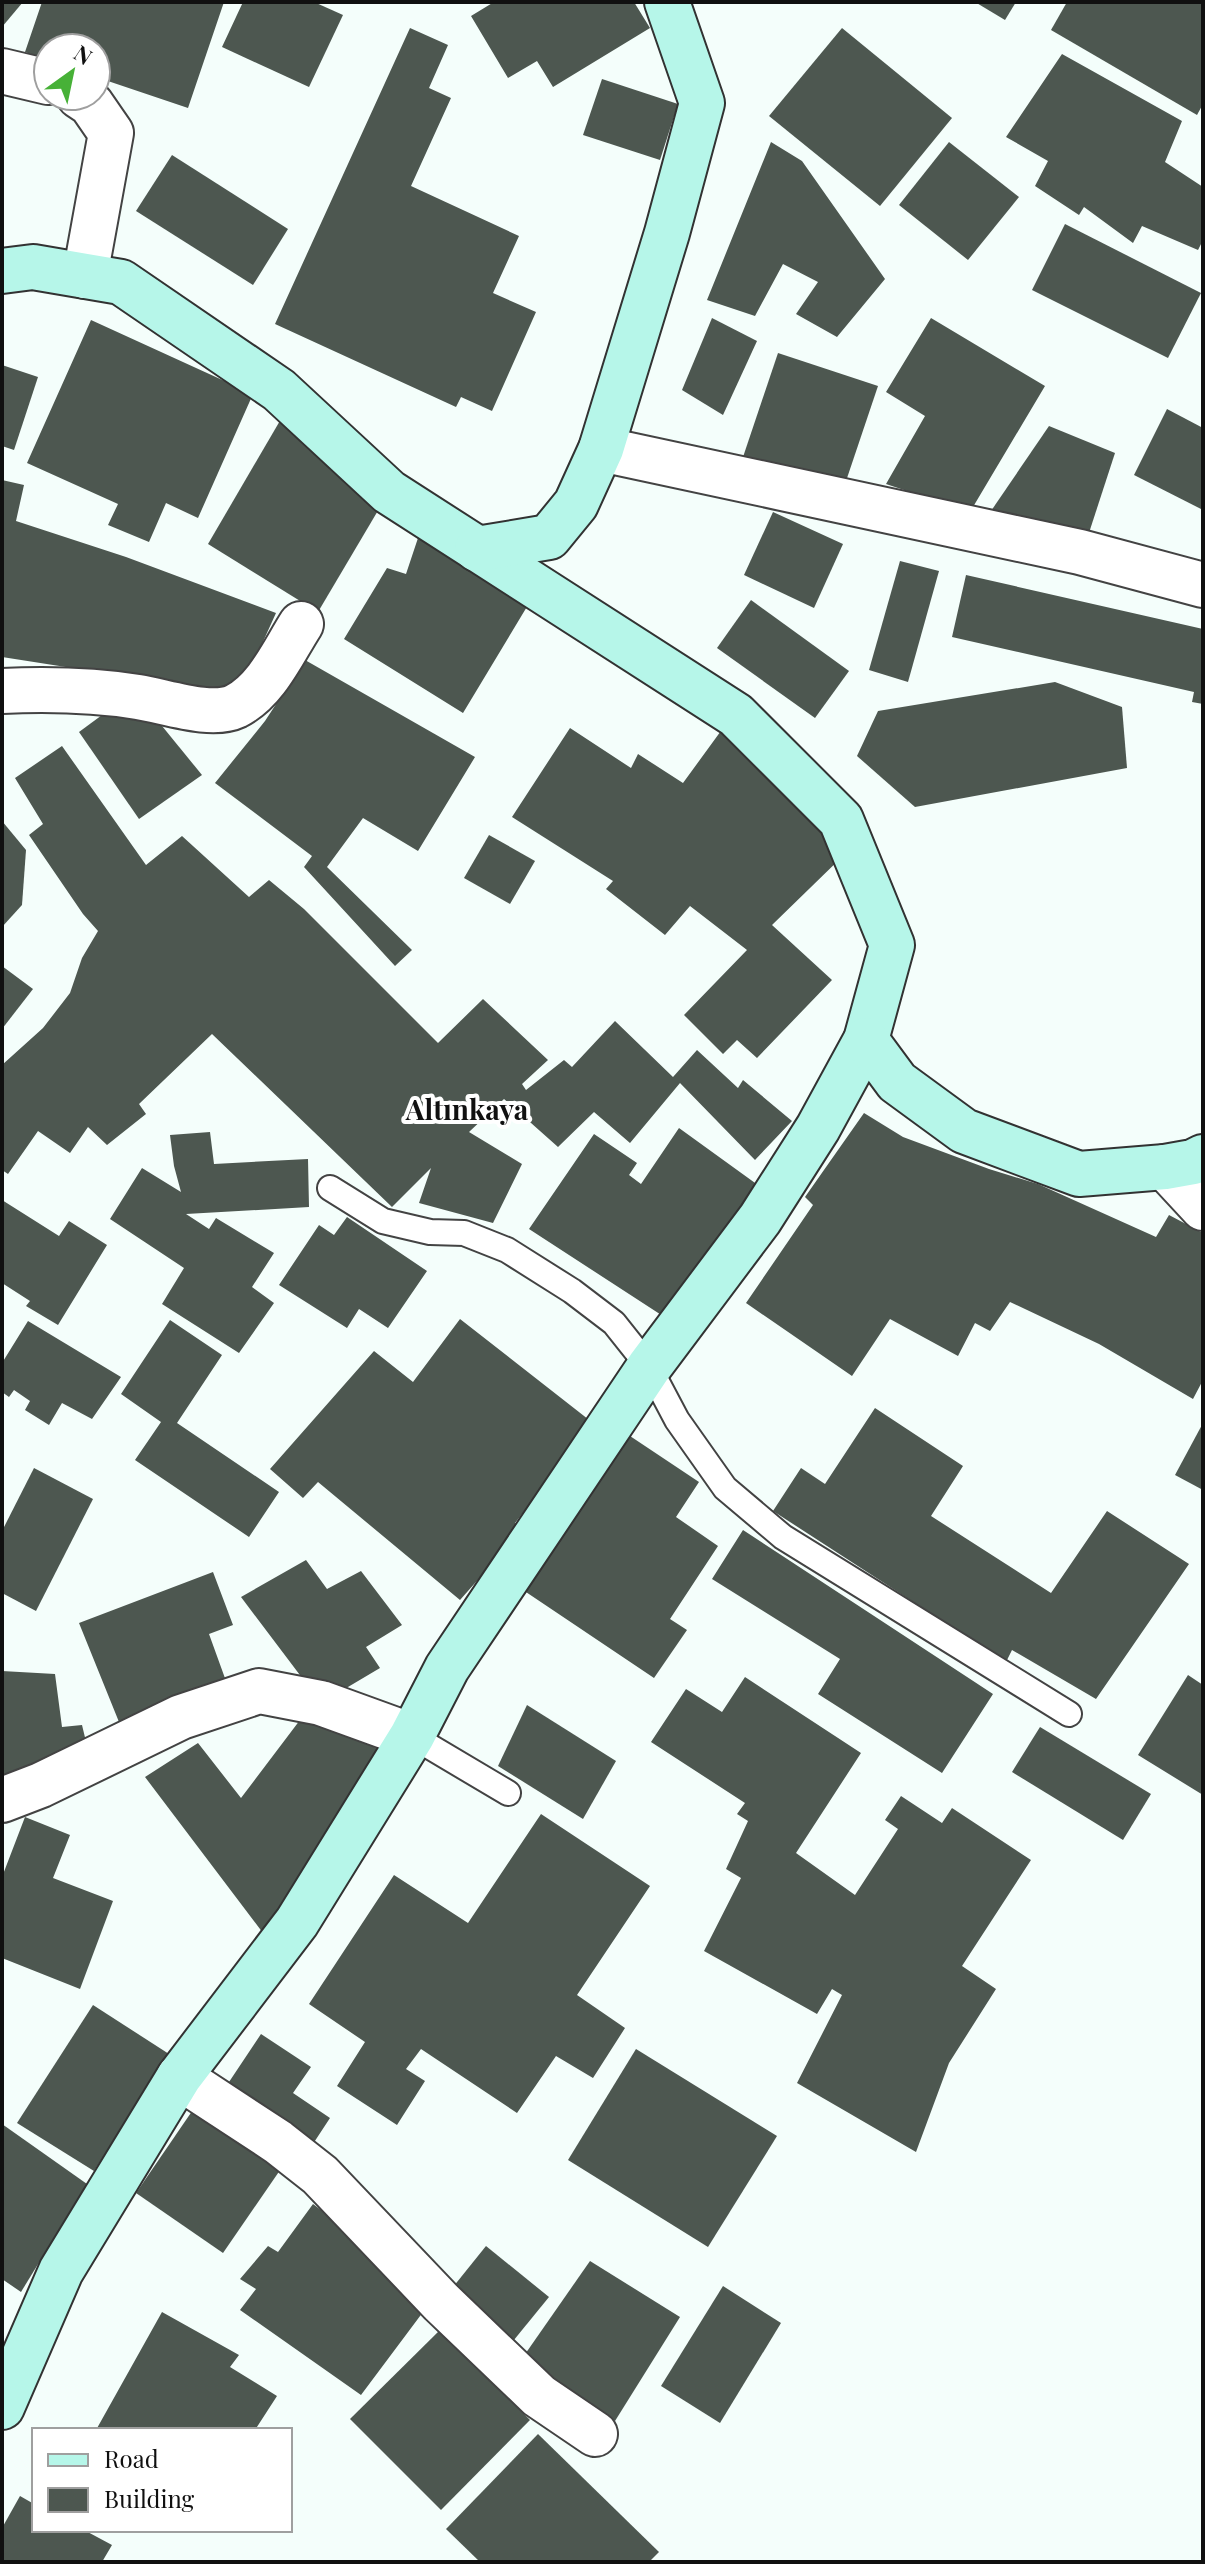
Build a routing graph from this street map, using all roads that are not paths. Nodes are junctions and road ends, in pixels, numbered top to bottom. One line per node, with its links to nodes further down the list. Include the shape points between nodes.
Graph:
1 (667, 2): 7 (street, via 702,103)
2 (2, 71): 3 (street)
3 (32, 78)
4 (97, 112): 6 (street, via 111,133)
5 (2, 271): 6 (street, via 33,267)
6 (85, 276): 8 (street, via 121,282 279,390 389,492)
7 (601, 449): 8 (street, via 576,504 549,537); 9 (street, via 1080,552)
8 (477, 549): 12 (street, via 736,715 841,820 892,945)
9 (1203, 585)
10 (301, 624): 11 (street, via 264,684 235,707 202,710 138,696)
11 (2, 691)
12 (866, 1040): 13 (street, via 897,1082 964,1131 1079,1174); 16 (street, via 760,1219)
13 (1184, 1162): 15 (street)
14 (330, 1188): 16 (lane, via 383,1221 464,1233 507,1250 614,1323)
15 (1203, 1208)
16 (649, 1367): 17 (lane, via 677,1420 725,1488 783,1537); 18 (street, via 447,1668)
17 (1069, 1714)
18 (412, 1736): 19 (lane); 20 (street, via 321,1703 259,1691 181,1717); 21 (street, via 297,1922)
19 (508, 1793)
20 (2, 1800)
21 (179, 2077): 22 (street, via 61,2271); 23 (street, via 320,2175 539,2396)
22 (2, 2407)
23 (595, 2434)

